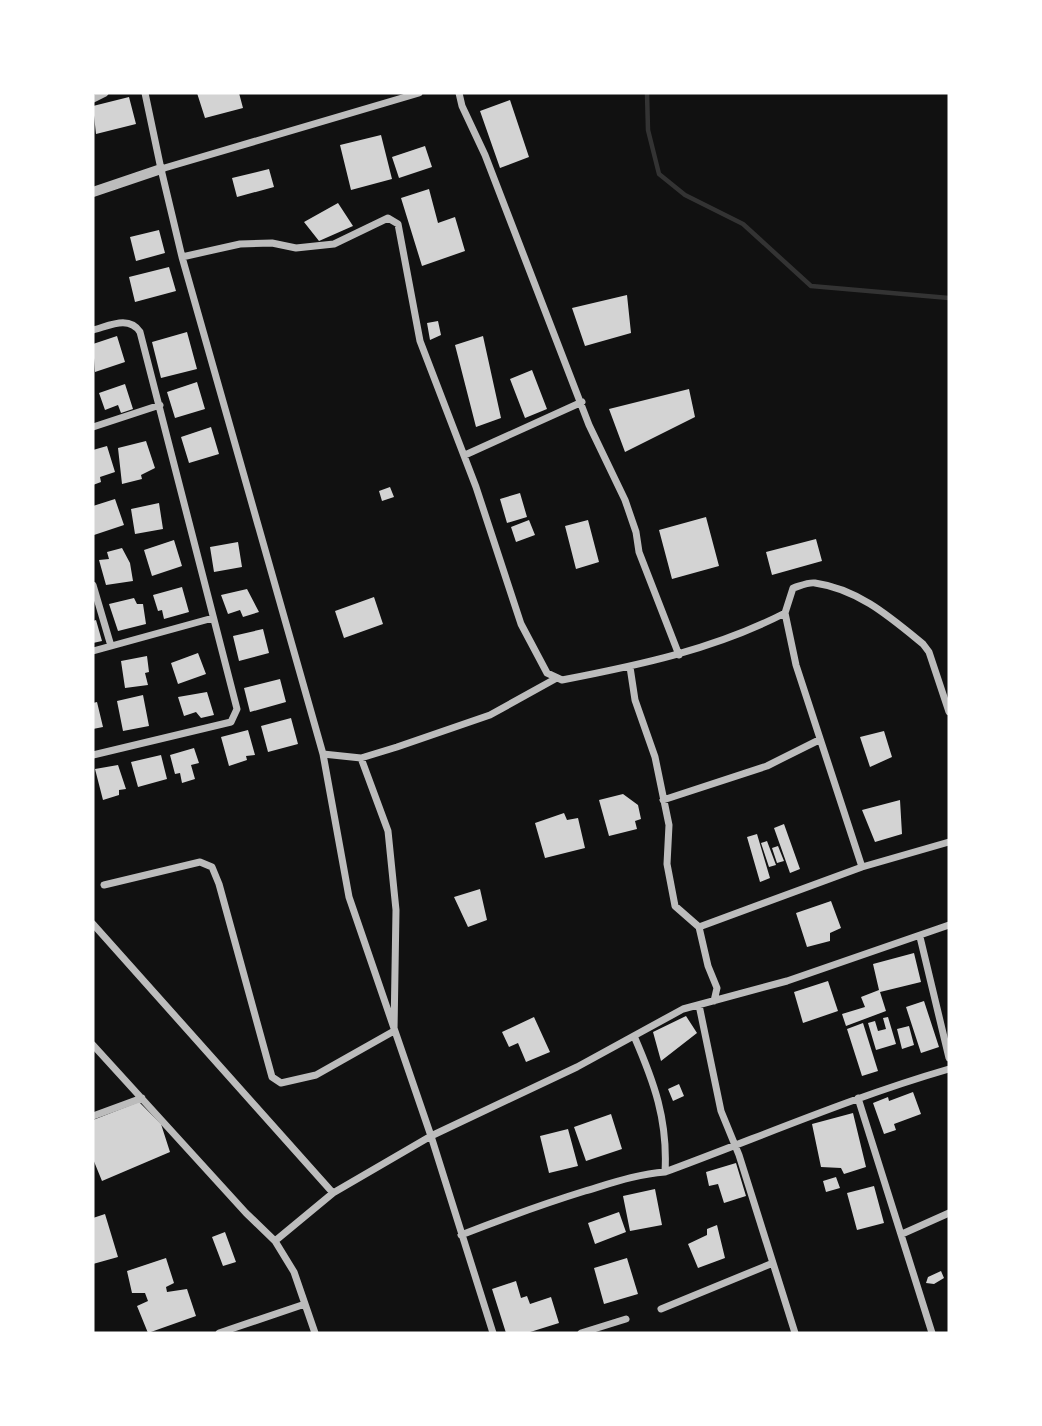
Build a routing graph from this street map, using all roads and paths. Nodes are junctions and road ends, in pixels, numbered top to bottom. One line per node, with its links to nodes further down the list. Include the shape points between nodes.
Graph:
1 (105, 93): 5 (street)
2 (145, 93): 6 (street)
3 (419, 93): 6 (street)
4 (459, 93): 10 (street)
5 (93, 99)
6 (161, 169): 7 (street); 8 (street)
7 (93, 192)
8 (181, 257): 13 (street, via 240,244 296,248 334,244 388,218 393,220 398,225 420,341); 24 (street)
9 (93, 330): 11 (street, via 127,322 135,325)
10 (582, 402): 13 (street); 19 (street, via 625,500 639,552)
11 (160, 405): 12 (street); 16 (street)
12 (93, 427)
13 (465, 455): 21 (street, via 521,624 543,668)
14 (93, 585): 17 (street)
15 (785, 614): 19 (street, via 750,631); 22 (street, via 793,588 812,582 874,604 929,652); 23 (street)
16 (214, 618): 17 (street); 25 (street, via 237,709 231,722)
17 (111, 646): 18 (street)
18 (93, 651)
19 (679, 654): 20 (street)
20 (630, 667): 21 (street); 27 (street)
21 (555, 679): 26 (street, via 490,715)
22 (949, 712)
23 (819, 740): 27 (street, via 767,766); 29 (street)
24 (323, 754): 26 (street); 37 (street, via 349,897)
25 (93, 755)
26 (361, 758): 37 (street, via 388,831 396,910)
27 (663, 800): 33 (street, via 675,905)
28 (949, 842): 29 (street)
29 (862, 867): 33 (street)
30 (104, 885): 37 (street, via 200,862 212,867 272,1077 281,1083 316,1075)
31 (93, 924): 48 (street)
32 (949, 925): 34 (street)
33 (699, 927): 35 (street, via 717,988)
34 (920, 937): 35 (street); 40 (street)
35 (714, 1000): 36 (street)
36 (699, 1005): 38 (street); 46 (street, via 721,1111)
37 (394, 1031): 45 (street)
38 (634, 1036): 45 (street); 47 (street, via 660,1108 667,1140)
39 (93, 1045): 42 (street)
40 (949, 1058)
41 (949, 1069): 43 (street)
42 (142, 1098): 44 (street); 52 (street)
43 (858, 1098): 46 (street); 50 (street)
44 (93, 1116)
45 (431, 1136): 48 (street); 51 (street)
46 (736, 1146): 47 (street); 53 (street)
47 (665, 1172): 51 (street, via 592,1189)
48 (333, 1193): 52 (street)
49 (949, 1213): 50 (street)
50 (902, 1234): 62 (street)
51 (461, 1235): 59 (street)
52 (275, 1241): 54 (street, via 294,1272)
53 (773, 1264): 55 (street); 61 (street)
54 (305, 1304): 57 (street); 58 (street)
55 (660, 1309)
56 (626, 1319): 60 (street)
57 (219, 1333)
58 (315, 1333)
59 (493, 1333)
60 (581, 1333)
61 (795, 1333)
62 (932, 1333)

